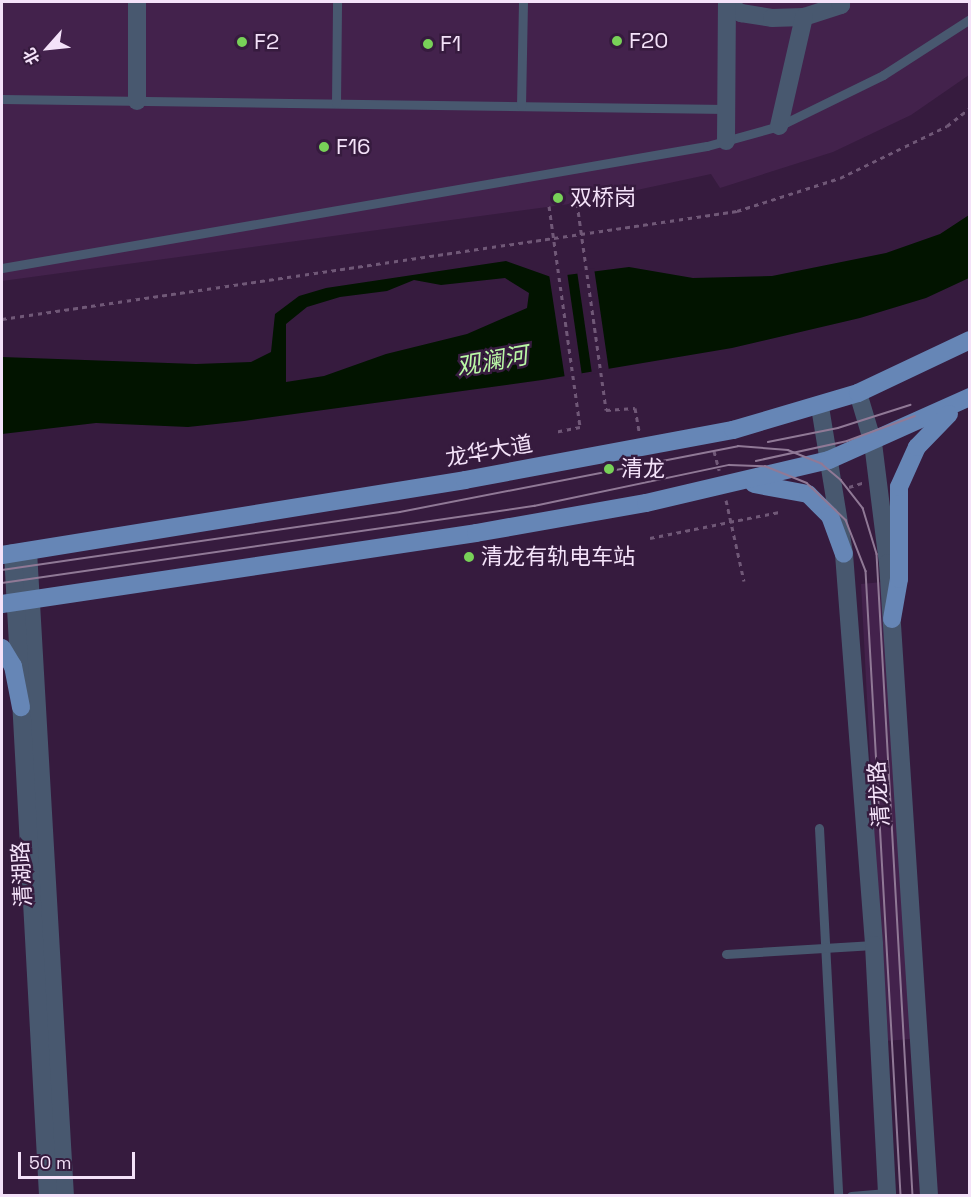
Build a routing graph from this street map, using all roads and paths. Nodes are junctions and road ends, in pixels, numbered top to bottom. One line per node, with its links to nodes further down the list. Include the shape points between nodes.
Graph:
1 (137, 2): 9 (street)
2 (337, 2): 10 (lane)
3 (523, 2): 11 (lane)
4 (727, 3): 6 (street, via 741,13 772,18); 13 (street)
5 (845, 3): 6 (street)
6 (804, 16): 14 (street)
7 (969, 19): 14 (lane, via 883,75)
8 (2, 99): 9 (lane)
9 (137, 100): 10 (lane)
10 (336, 103): 11 (lane)
11 (521, 106): 13 (lane)
12 (969, 108): 19 (path, via 947,126 840,178 737,211)
13 (726, 109): 15 (street)
14 (779, 126): 15 (lane)
15 (726, 141): 18 (lane)
16 (577, 202): 25 (path, via 606,410 635,408)
17 (549, 206): 24 (path, via 580,427)
18 (2, 268)
19 (2, 319)
20 (969, 340): 21 (main road, 龙华大道)
21 (858, 393): 23 (main road, 龙华大道); 27 (street, 清龙路)
22 (969, 397): 27 (main road); 37 (main road, via 925,436 903,474 897,499 899,579)
23 (820, 407): 28 (street, 清龙路); 33 (main road, 龙华大道, via 635,450)
24 (554, 432)
25 (640, 433)
26 (711, 443): 29 (path)
27 (873, 443): 28 (main road); 37 (street, 清龙路)
28 (829, 459): 29 (main road); 34 (street, 清龙路)
29 (723, 483): 31 (path); 34 (main road, via 766,484 808,494 830,516); 36 (main road, via 476,533)
30 (780, 512): 31 (path)
31 (731, 522): 32 (path); 35 (path)
32 (650, 538)
33 (14, 553): 36 (street, 清湖路)
34 (844, 554): 41 (street, 清龙路)
35 (744, 580)
36 (16, 602): 39 (street, 清湖路); 46 (street, 清湖路)
37 (892, 619): 49 (street, 清龙路)
38 (2, 648): 39 (main road, via 13,666)
39 (21, 707): 45 (street, 清湖路)
40 (819, 828): 42 (lane)
41 (874, 945): 42 (lane); 44 (street, 清龙路)
42 (825, 948): 43 (lane); 47 (lane)
43 (726, 954)
44 (887, 1194): 48 (lane)
45 (48, 1196)
46 (65, 1196)
47 (838, 1196)
48 (851, 1196)
49 (929, 1196)

